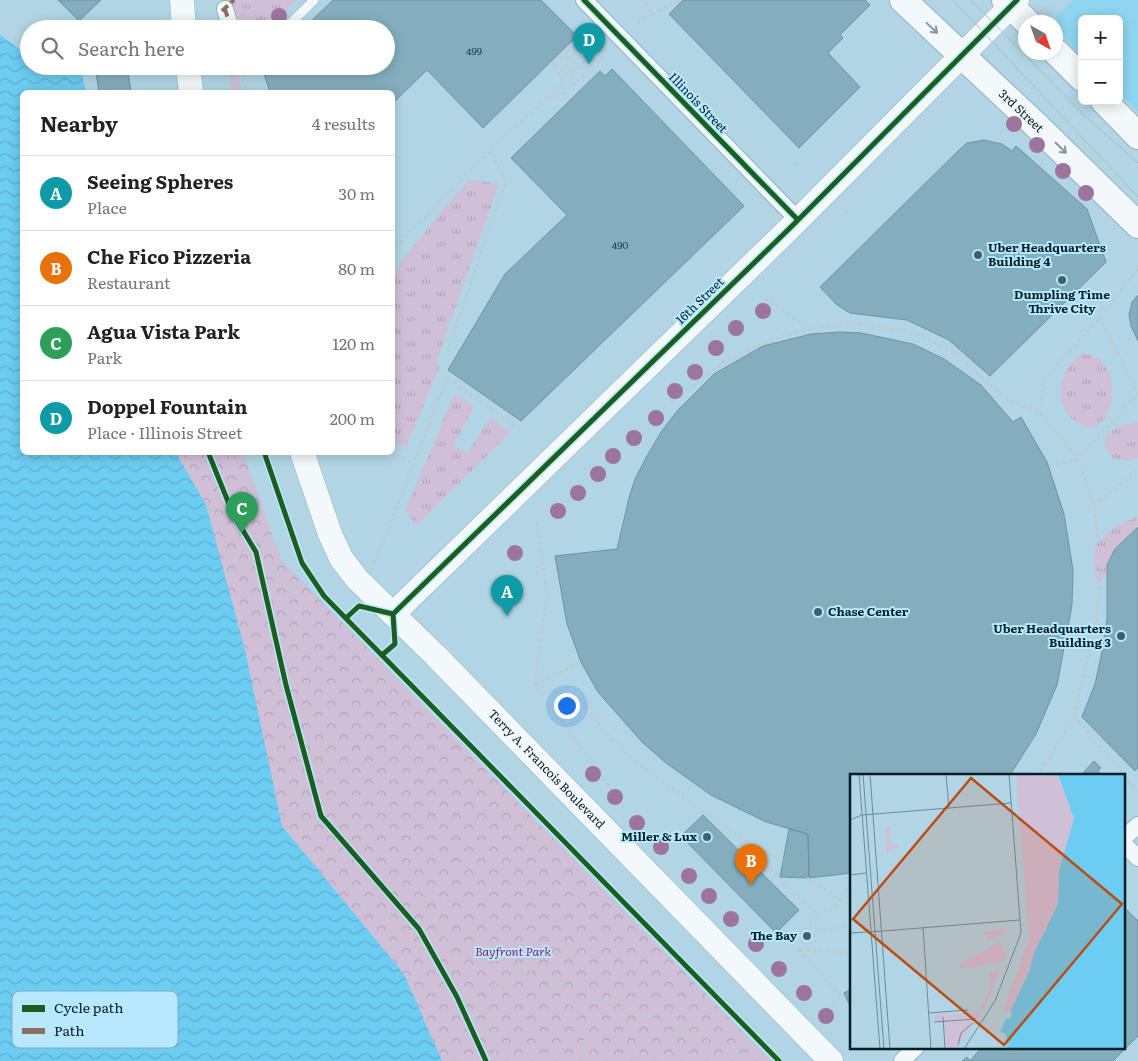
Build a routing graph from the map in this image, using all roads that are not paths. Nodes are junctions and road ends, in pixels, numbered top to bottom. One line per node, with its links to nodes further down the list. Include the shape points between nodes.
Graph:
1 (182, 0): 7 (street)
2 (314, 0): 9 (lane)
3 (584, 0): 17 (street, Illinois Street)
4 (903, 0): 10 (main road, 3rd Street, one-way to 10)
5 (227, 7): 8 (street)
6 (1015, 7): 10 (street, 16th Street)
7 (183, 20)
8 (229, 20)
9 (294, 20)
10 (961, 56): 17 (street, 16th Street); 18 (main road, 3rd Street, one-way to 18)
11 (1063, 59): 12 (main road)
12 (1078, 74)
13 (189, 75): 14 (street)
14 (191, 90)
15 (1108, 105): 16 (main road)
16 (1138, 136)
17 (798, 220): 20 (street, 16th Street)
18 (1138, 225)
19 (303, 455): 20 (street, Terry A. Francois Boulevard, via 341,558 357,579)
20 (393, 614): 26 (street, Terry A. Francois Boulevard)
21 (1138, 825): 22 (street)
22 (1126, 836)
23 (1126, 846): 24 (street)
24 (1138, 858)
25 (915, 1048): 27 (street)
26 (831, 1061)
27 (902, 1061)

